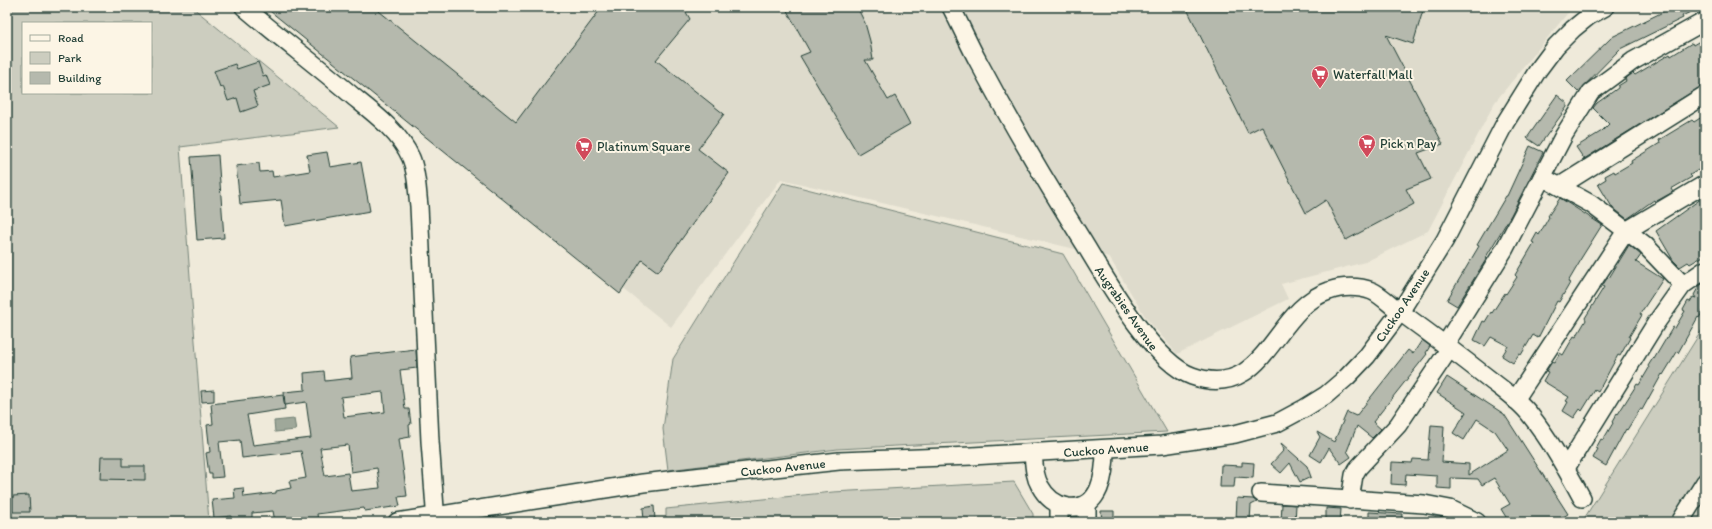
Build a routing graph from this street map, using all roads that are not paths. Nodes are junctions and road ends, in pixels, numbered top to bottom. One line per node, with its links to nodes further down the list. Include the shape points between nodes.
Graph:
1 (244, 7): 24 (street, via 382,120 402,142 411,158 417,182)
2 (952, 7): 12 (street, Augrabies Avenue, via 1004,108 1104,276 1152,345 1176,367 1189,375 1208,380 1225,380 1239,376 1257,362 1304,305 1320,294 1337,288 1372,291)
3 (1606, 7): 12 (street, Cuckoo Avenue, via 1573,29 1556,46 1530,82 1505,123 1445,240)
4 (1705, 20): 6 (street, via 1633,61 1591,92 1574,117)
5 (1705, 95): 8 (street)
6 (1542, 177): 8 (street); 13 (street, via 1504,250)
7 (1705, 184): 9 (street)
8 (1560, 186): 9 (street, via 1591,204)
9 (1626, 230): 11 (street, via 1645,245); 14 (street)
10 (1705, 270): 11 (street)
11 (1683, 284): 17 (street)
12 (1400, 312): 13 (street, Augrabies Avenue); 15 (street, Cuckoo Avenue, via 1367,356 1347,377 1326,395 1276,423 1202,440)
13 (1448, 347): 14 (street, Augrabies Avenue); 21 (street, via 1398,425 1358,468 1354,475)
14 (1515, 400): 17 (street, Augrabies Avenue, via 1531,415)
15 (1105, 449): 16 (street, Cuckoo Avenue); 22 (street, via 1102,481 1096,494)
16 (1033, 453): 23 (street, via 1039,485); 24 (street, Cuckoo Avenue, via 839,461 729,473 643,483)
17 (1566, 468): 20 (street, Augrabies Avenue)
18 (1705, 482): 28 (street)
19 (1261, 493): 21 (street)
20 (1582, 498)
21 (1350, 500): 27 (street, via 1424,504 1450,509)
22 (1087, 504): 23 (street, via 1072,507); 26 (street)
23 (1059, 514)
24 (436, 519): 25 (street, Cuckoo Avenue)
25 (397, 522)
26 (1088, 522)
27 (1477, 522)
28 (1680, 522)

